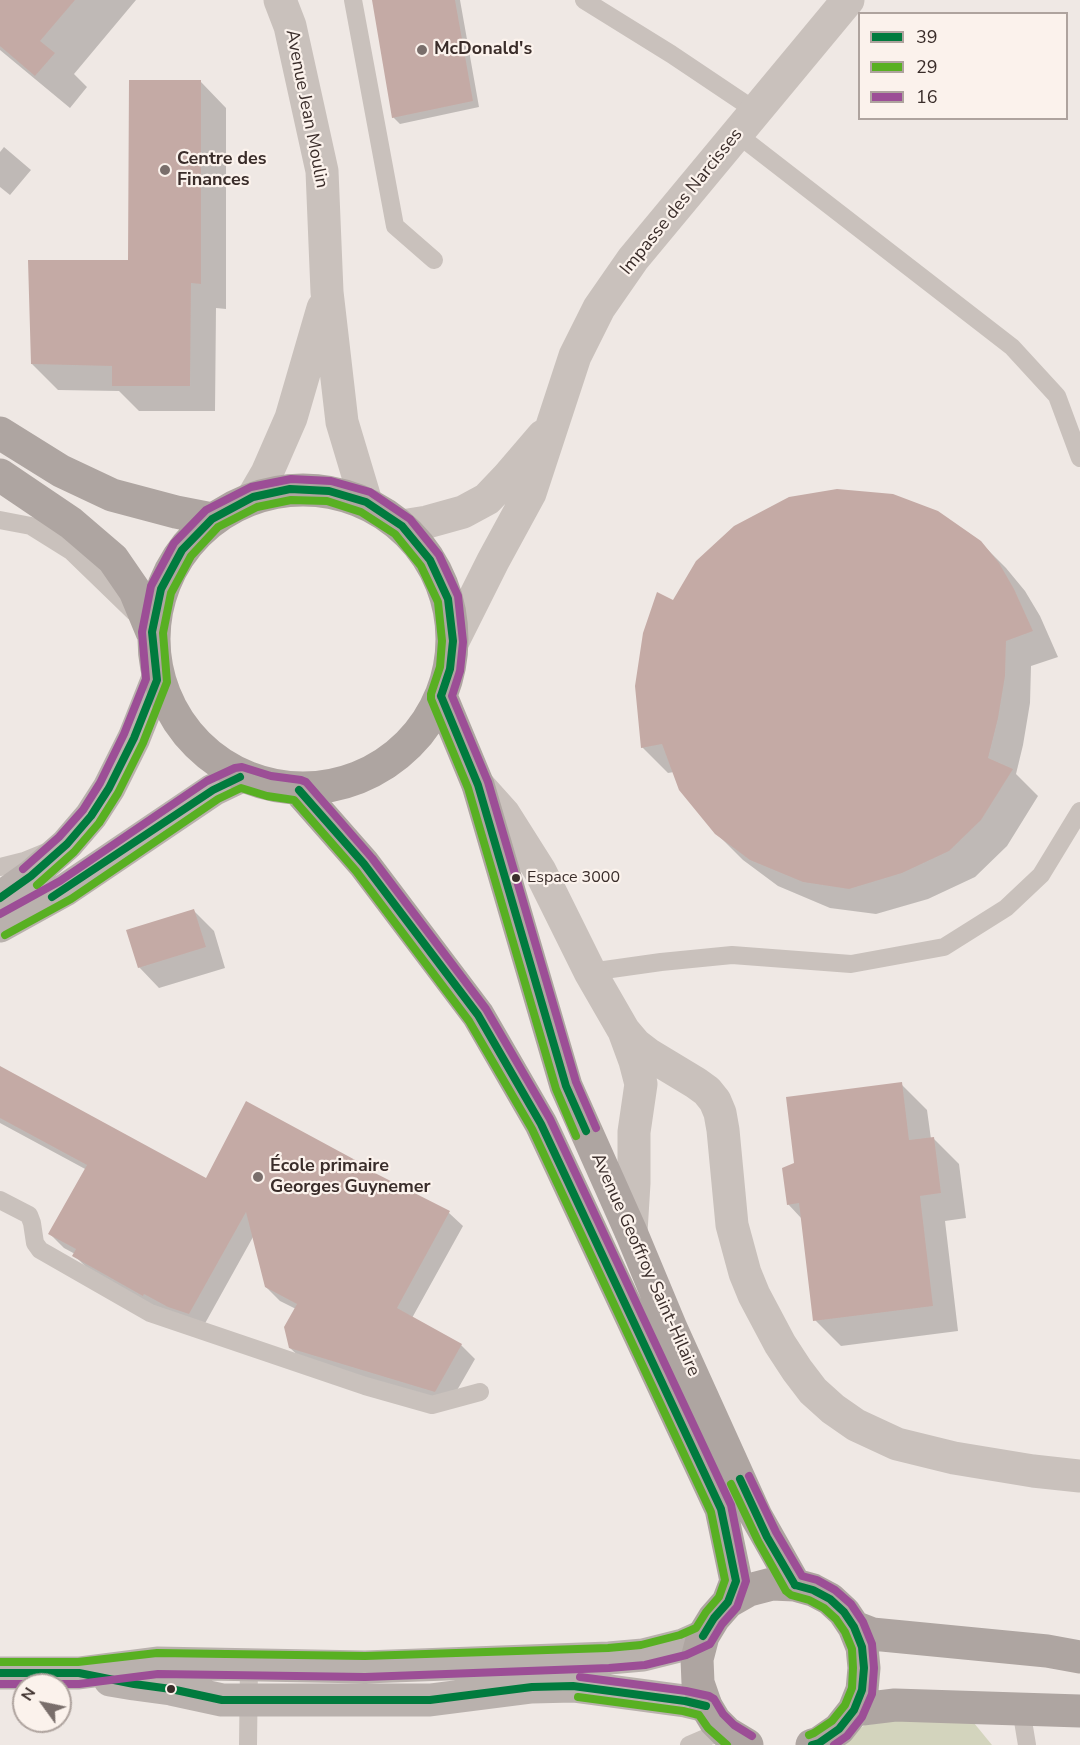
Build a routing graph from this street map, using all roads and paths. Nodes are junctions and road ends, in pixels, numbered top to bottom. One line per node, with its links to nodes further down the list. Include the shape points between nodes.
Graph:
1 (280, 0): 7 (street, Avenue Jean Moulin, via 290,26 322,171)
2 (353, 0): 6 (lane, via 395,226)
3 (584, 0): 5 (lane, via 684,64)
4 (848, 0): 5 (street, Impasse des Narcisses)
5 (746, 123): 8 (street, Impasse des Narcisses, via 633,259 600,308 575,356); 10 (lane, via 1012,347 1057,396)
6 (434, 260)
7 (327, 292): 12 (street, Avenue Jean Moulin, via 291,418); 13 (street, Avenue Jean Moulin, via 342,422)
8 (552, 425): 16 (street, Impasse des Narcisses, via 487,499 463,512); 18 (street, Impasse des Narcisses, via 530,494)
9 (0, 434): 14 (main road, via 112,495)
10 (1080, 458)
11 (0, 476): 17 (main road, via 70,523 113,559 135,591)
12 (252, 497): 13 (main road, via 290,489 319,490); 14 (main road)
13 (366, 502): 16 (main road)
14 (212, 519): 17 (main road, via 182,550 171,570 161,589)
15 (0, 520): 17 (lane, via 31,526 71,550)
16 (402, 526): 18 (main road, via 430,560 448,599)
17 (152, 632): 19 (main road)
18 (453, 641): 20 (main road, via 450,669)
19 (158, 680): 21 (main road, via 175,719 203,753); 25 (main road, via 109,788)
20 (441, 696): 22 (main road, Avenue Geoffroy Saint-Hilaire); 23 (main road, via 418,735 385,765 344,784)
21 (240, 777): 23 (main road); 28 (main road, via 213,790 65,890)
22 (478, 785): 29 (street, via 504,814 540,871); 34 (main road, Avenue Geoffroy Saint-Hilaire, via 566,1086)
23 (299, 790): 38 (main road, Avenue Geoffroy Saint-Hilaire, via 364,864 478,1015 541,1124 720,1509 736,1581)
24 (1080, 811): 29 (lane, via 1041,875 1006,908 944,947 851,964 732,955)
25 (67, 844): 26 (lane); 27 (main road)
26 (0, 867)
27 (0, 898)
28 (0, 926)
29 (590, 972): 30 (street)
30 (624, 1031): 31 (street, via 648,1054); 32 (street, via 641,1084)
31 (696, 1083): 32 (street, via 660,1086); 36 (street, via 715,1101 720,1113 732,1225 745,1273 780,1344 813,1391 856,1425 897,1444 954,1458)
32 (639, 1104): 34 (street, via 634,1132)
33 (0, 1200): 35 (lane, via 29,1215 40,1250 150,1313 432,1405)
34 (631, 1232): 37 (main road, Avenue Geoffroy Saint-Hilaire, via 756,1516)
35 (480, 1392)
36 (1080, 1476)
37 (795, 1585): 38 (main road, via 772,1584 749,1590); 39 (main road, via 830,1599)
38 (728, 1602): 40 (main road)
39 (854, 1627): 41 (main road, via 872,1634); 48 (main road, via 862,1647 864,1668 862,1690)
40 (703, 1636): 42 (main road, via 683,1646 609,1658 384,1667); 46 (main road, via 697,1667)
41 (1080, 1657)
42 (249, 1665): 44 (main road, via 158,1663); 45 (lane)
43 (0, 1672): 44 (main road)
44 (79, 1673): 45 (main road, via 222,1700)
45 (249, 1700): 46 (main road, via 430,1700 573,1686); 51 (lane)
46 (706, 1706): 50 (main road, via 715,1721)
47 (1021, 1709): 48 (main road, via 895,1705); 49 (main road); 54 (lane)
48 (854, 1710): 53 (main road, via 838,1729)
49 (1080, 1711)
50 (737, 1739): 52 (lane, via 710,1736)
51 (248, 1745)
52 (688, 1745)
53 (812, 1745)
54 (1027, 1745)

